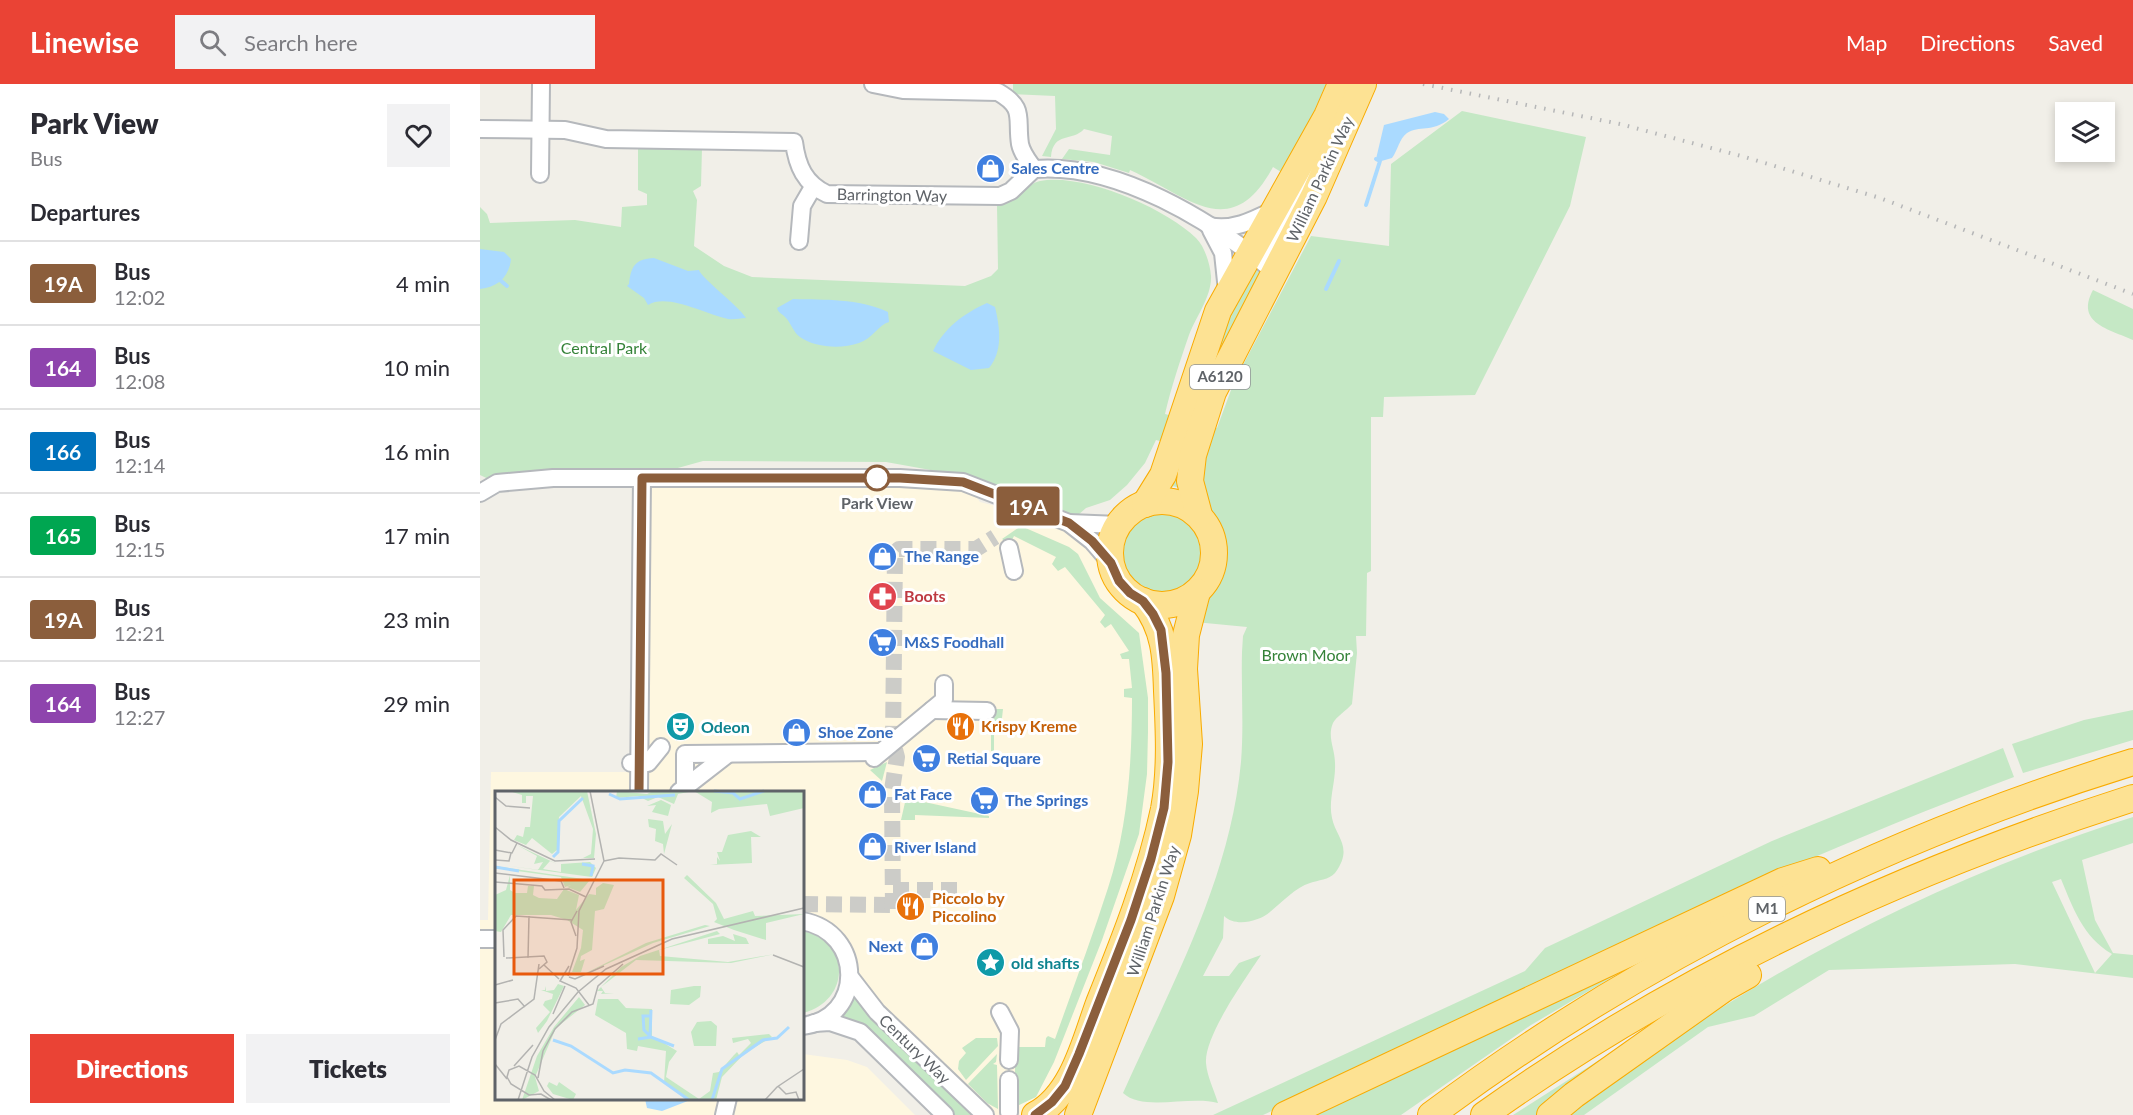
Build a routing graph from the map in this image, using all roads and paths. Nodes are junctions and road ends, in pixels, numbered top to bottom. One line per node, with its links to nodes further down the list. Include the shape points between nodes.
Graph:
1 (541, 84): 7 (street)
2 (873, 84): 8 (street, via 903,90 998,92 1017,107 1020,144)
3 (1341, 84): 5 (highway, William Parkin Way / A6120)
4 (1364, 84): 5 (highway, William Parkin Way / A6120)
5 (1336, 120): 11 (highway, William Parkin Way / A6120); 14 (highway, William Parkin Way / A6120, via 1331,160)
6 (480, 129): 7 (street, Barrington Way)
7 (540, 129): 9 (street); 10 (street, Barrington Way, via 580,131 606,140 794,142 796,159)
8 (1034, 169): 10 (street, Barrington Way, via 1000,196 827,194); 12 (street, via 1118,181 1168,202)
9 (540, 174)
10 (813, 188): 13 (street, via 802,207)
11 (1274, 210): 12 (street, William Parkin Way, via 1236,226); 14 (highway, William Parkin Way / A6120)
12 (1208, 226): 14 (street); 15 (street, via 1223,253)
13 (799, 241)
14 (1260, 261): 15 (highway, William Parkin Way / A6120); 19 (highway, William Parkin Way / A6120, via 1193,455 1190,481)
15 (1227, 295): 18 (highway, William Parkin Way / A6120, via 1202,352 1163,475)
16 (642, 478): 17 (street, via 553,478 497,483); 20 (street, via 900,478 963,482); 33 (street)
17 (480, 493)
18 (1145, 504): 19 (highway, via 1173,502); 21 (highway)
19 (1198, 515): 25 (highway, via 1208,527 1215,554 1209,575)
20 (1069, 523): 21 (street); 23 (street)
21 (1119, 525): 23 (highway, via 1113,536)
22 (1009, 548): 24 (street)
23 (1111, 563): 26 (highway, via 1119,581)
24 (1014, 571)
25 (1197, 592): 26 (highway, via 1171,604); 51 (highway, William Parkin Way, via 1186,635 1189,744 1178,835 1154,915)
26 (1143, 601): 50 (highway, William Parkin Way, via 1161,630 1165,652 1168,762 1164,808 1131,920 1079,1054 1065,1086)
27 (944, 684): 28 (street, via 944,700)
28 (932, 710): 29 (street); 31 (street, via 877,755)
29 (987, 711)
30 (661, 747): 33 (street, via 648,763)
31 (728, 754): 34 (street); 34 (street, via 685,754)
32 (2133, 762): 37 (highway, M1, via 2007,803)
33 (634, 763): 35 (street)
34 (681, 790)
35 (639, 791)
36 (2133, 798): 38 (highway, M1)
37 (1935, 832): 52 (highway, M1, via 1783,881); 53 (highway, M1, via 1763,910 1622,988 1498,1065)
38 (1950, 863): 54 (highway, M1, via 1776,942 1642,1013); 55 (highway, M1, via 1725,988)
39 (804, 922): 40 (street, via 822,927 838,940 847,956)
40 (850, 977): 42 (street, via 839,1005 828,1016); 49 (street, Century Way, via 877,1012)
41 (1005, 1009): 43 (street, via 1010,1031)
42 (806, 1025): 48 (street, Century Way, via 830,1022 860,1032)
43 (1009, 1060)
44 (1009, 1080): 46 (street)
45 (728, 1100): 47 (street)
46 (1009, 1112)
47 (724, 1115)
48 (945, 1115)
49 (985, 1115)
50 (1035, 1115)
51 (1078, 1115)
52 (1285, 1115)
53 (1431, 1115)
54 (1484, 1115)
55 (1550, 1115)

